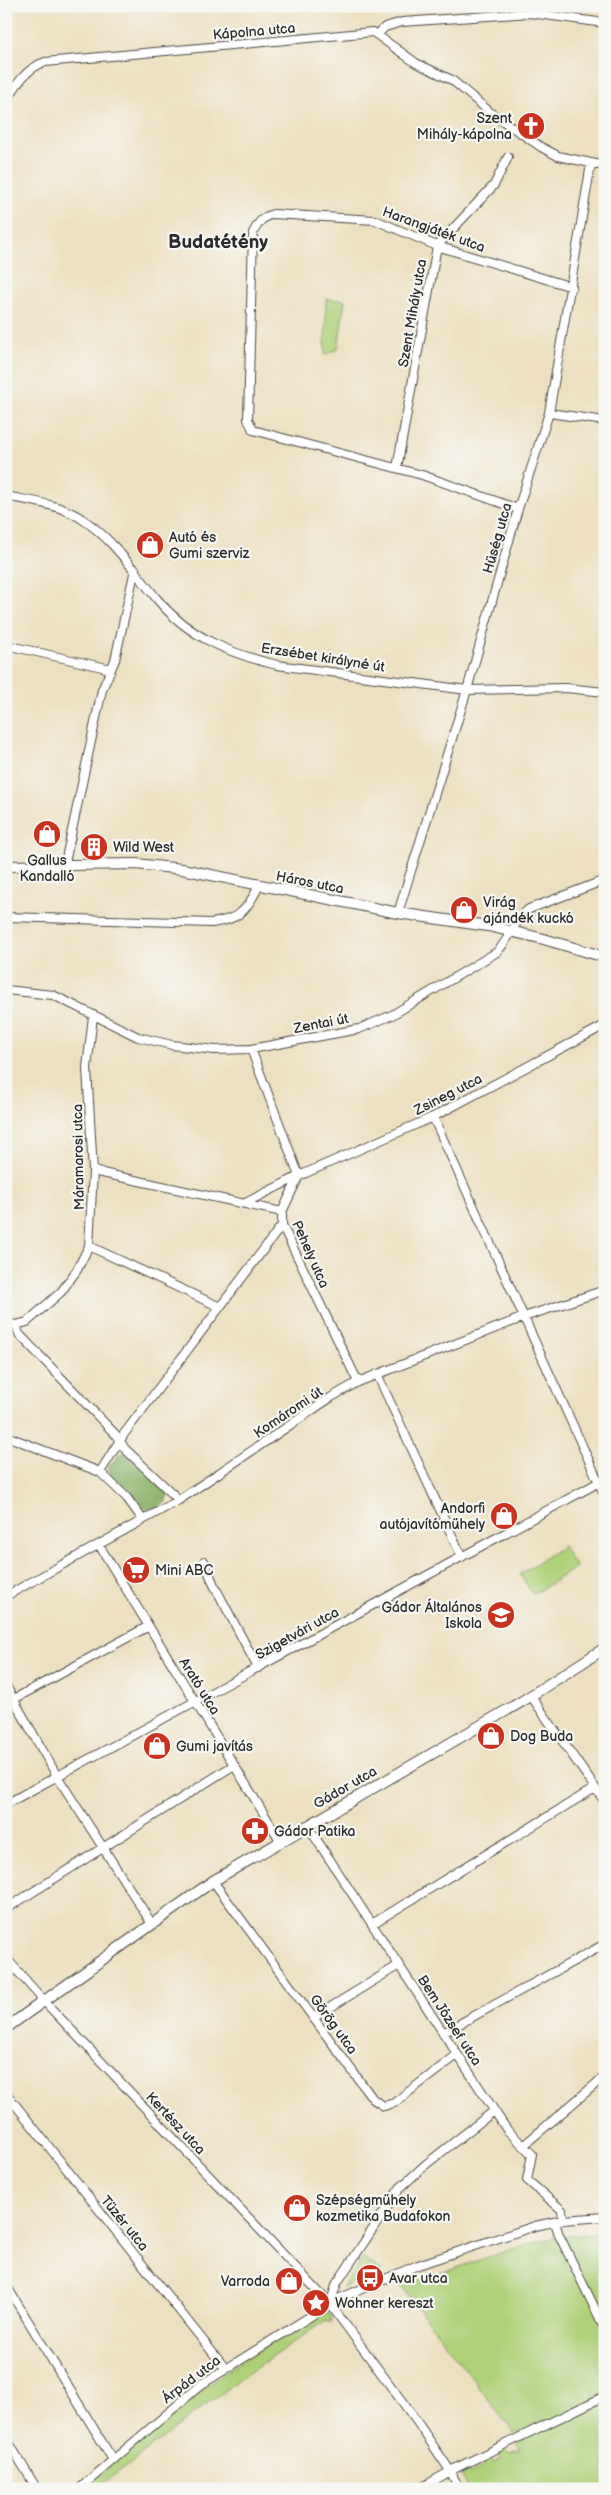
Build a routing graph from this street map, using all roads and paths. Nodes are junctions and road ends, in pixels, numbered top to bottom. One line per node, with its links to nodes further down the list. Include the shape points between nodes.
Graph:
1 (605, 23): 2 (street, via 530,13 402,22 385,27)
2 (378, 34): 3 (street, Kápolna utca, via 367,32 45,62 22,78); 5 (street, via 416,63 452,80 490,112 541,147 558,156)
3 (6, 103)
4 (508, 157): 7 (street, Szent Mihály utca, via 494,185)
5 (591, 164): 6 (street); 8 (street, Hűség utca)
6 (605, 166)
7 (437, 246): 8 (street, Harangjáték utca); 11 (street, Szent Mihály utca); 11 (street, Harangjáték utca, via 366,218 273,214 257,224 253,233 248,419 253,430)
8 (572, 287): 9 (street, Hűség utca)
9 (549, 413): 10 (street); 13 (street, Hűség utca)
10 (605, 421)
11 (398, 468): 13 (street)
12 (6, 496): 14 (street, Erzsébet királyné út, via 55,507 79,517 113,545)
13 (518, 509): 17 (street, Hűség utca)
14 (135, 570): 16 (street); 17 (street, Erzsébet királyné út, via 171,614 204,639 227,651 277,665)
15 (6, 645): 16 (street)
16 (111, 670): 19 (street, via 102,690)
17 (467, 690): 18 (street, Erzsébet királyné út, via 566,688); 23 (street, Hűség utca)
18 (605, 692)
19 (64, 863): 20 (street, Háros utca); 22 (street, Háros utca, via 182,869)
20 (6, 866)
21 (605, 880): 25 (street, Zentai út, via 529,909 522,914)
22 (259, 886): 23 (street, Háros utca); 24 (street, via 249,906 239,915 212,923)
23 (398, 913): 25 (street, Háros utca)
24 (6, 918)
25 (513, 932): 26 (street, Háros utca); 30 (street, Zentai út, via 504,946 486,961 359,1029)
26 (605, 958)
27 (6, 990): 28 (street, Zentai út, via 53,995)
28 (93, 1016): 30 (street, Zentai út, via 138,1037 172,1045 215,1050); 32 (street, Máramarosi utca, via 87,1068)
29 (605, 1025): 31 (street, Zsineg utca)
30 (251, 1049): 33 (street)
31 (433, 1117): 33 (street, Zsineg utca); 40 (street)
32 (93, 1171): 34 (street); 37 (street, Máramarosi utca)
33 (299, 1176): 34 (street, Zsineg utca); 35 (street, Pehely utca)
34 (245, 1203): 35 (street)
35 (282, 1212): 36 (street, Pehely utca)
36 (282, 1225): 39 (street); 44 (street, Pehely utca)
37 (89, 1246): 39 (street); 42 (street, Máramarosi utca, via 61,1292 27,1322)
38 (605, 1290): 40 (street, Komáromi út)
39 (220, 1307): 46 (street)
40 (524, 1317): 43 (street, Komáromi út); 48 (street)
41 (6, 1324): 42 (street)
42 (16, 1325): 46 (street, via 19,1334)
43 (377, 1374): 44 (street, Komáromi út); 53 (street)
44 (358, 1382): 50 (street, Komáromi út)
45 (6, 1436): 47 (street)
46 (120, 1441): 47 (street); 50 (street)
47 (100, 1472): 51 (street, via 127,1498)
48 (602, 1481): 49 (street); 53 (street, Szigetvári utca)
49 (605, 1496)
50 (179, 1500): 51 (street, Komáromi út)
51 (143, 1520): 52 (street, Komáromi út)
52 (99, 1545): 55 (street, Komáromi út); 56 (street, Arató utca)
53 (462, 1557): 58 (street, Szigetvári utca)
54 (204, 1561): 58 (street)
55 (6, 1596)
56 (147, 1627): 61 (street); 62 (street, Arató utca)
57 (605, 1648): 60 (street, Gádor utca)
58 (258, 1668): 62 (street, Szigetvári utca)
59 (6, 1686): 61 (street)
60 (531, 1696): 65 (street); 68 (street, Gádor utca)
61 (14, 1699): 64 (street)
62 (196, 1703): 63 (street, Arató utca); 64 (street, Szigetvári utca)
63 (234, 1765): 69 (street, Arató utca); 70 (street)
64 (57, 1776): 67 (street, Szigetvári utca); 70 (street)
65 (595, 1788): 66 (street); 74 (street)
66 (605, 1802)
67 (6, 1804)
68 (307, 1825): 69 (street, Gádor utca); 74 (street, Bem József utca)
69 (280, 1840): 71 (street, Gádor utca)
70 (104, 1849): 72 (street); 73 (street)
71 (213, 1881): 73 (street, Gádor utca); 79 (street, Görög utca)
72 (6, 1909)
73 (152, 1924): 78 (street, Gádor utca)
74 (372, 1924): 77 (street, Bem József utca)
75 (605, 1944): 81 (street)
76 (6, 1958): 78 (street, Kertész utca)
77 (398, 1965): 79 (street); 81 (street, Bem József utca)
78 (44, 2001): 80 (street, Gádor utca); 91 (street, Kertész utca)
79 (313, 2018): 82 (street, Görög utca, via 373,2099 384,2106 394,2103)
80 (6, 2028)
81 (443, 2034): 82 (street, Bem József utca)
82 (457, 2055): 85 (street, Bem József utca)
83 (605, 2076): 86 (street)
84 (6, 2093): 93 (street, Tüzér utca)
85 (494, 2111): 86 (street, Bem József utca, via 506,2130); 91 (street, via 400,2188 337,2283)
86 (524, 2145): 88 (street, via 532,2154 527,2180 560,2208)
87 (605, 2217): 88 (street, Árpád utca)
88 (563, 2220): 89 (street, Árpád utca)
89 (554, 2222): 91 (street, Árpád utca, via 418,2265); 92 (street)
90 (6, 2286): 96 (street)
91 (330, 2304): 93 (street, Árpád utca); 97 (street, Kertész utca)
92 (605, 2329)
93 (225, 2368): 96 (street, Árpád utca, via 182,2399)
94 (605, 2396): 97 (street)
95 (6, 2438): 98 (street)
96 (113, 2460): 99 (street, Árpád utca)
97 (450, 2472): 100 (street); 101 (street, Kertész utca)
98 (37, 2489)
99 (79, 2489)
100 (419, 2489)
101 (459, 2489)

